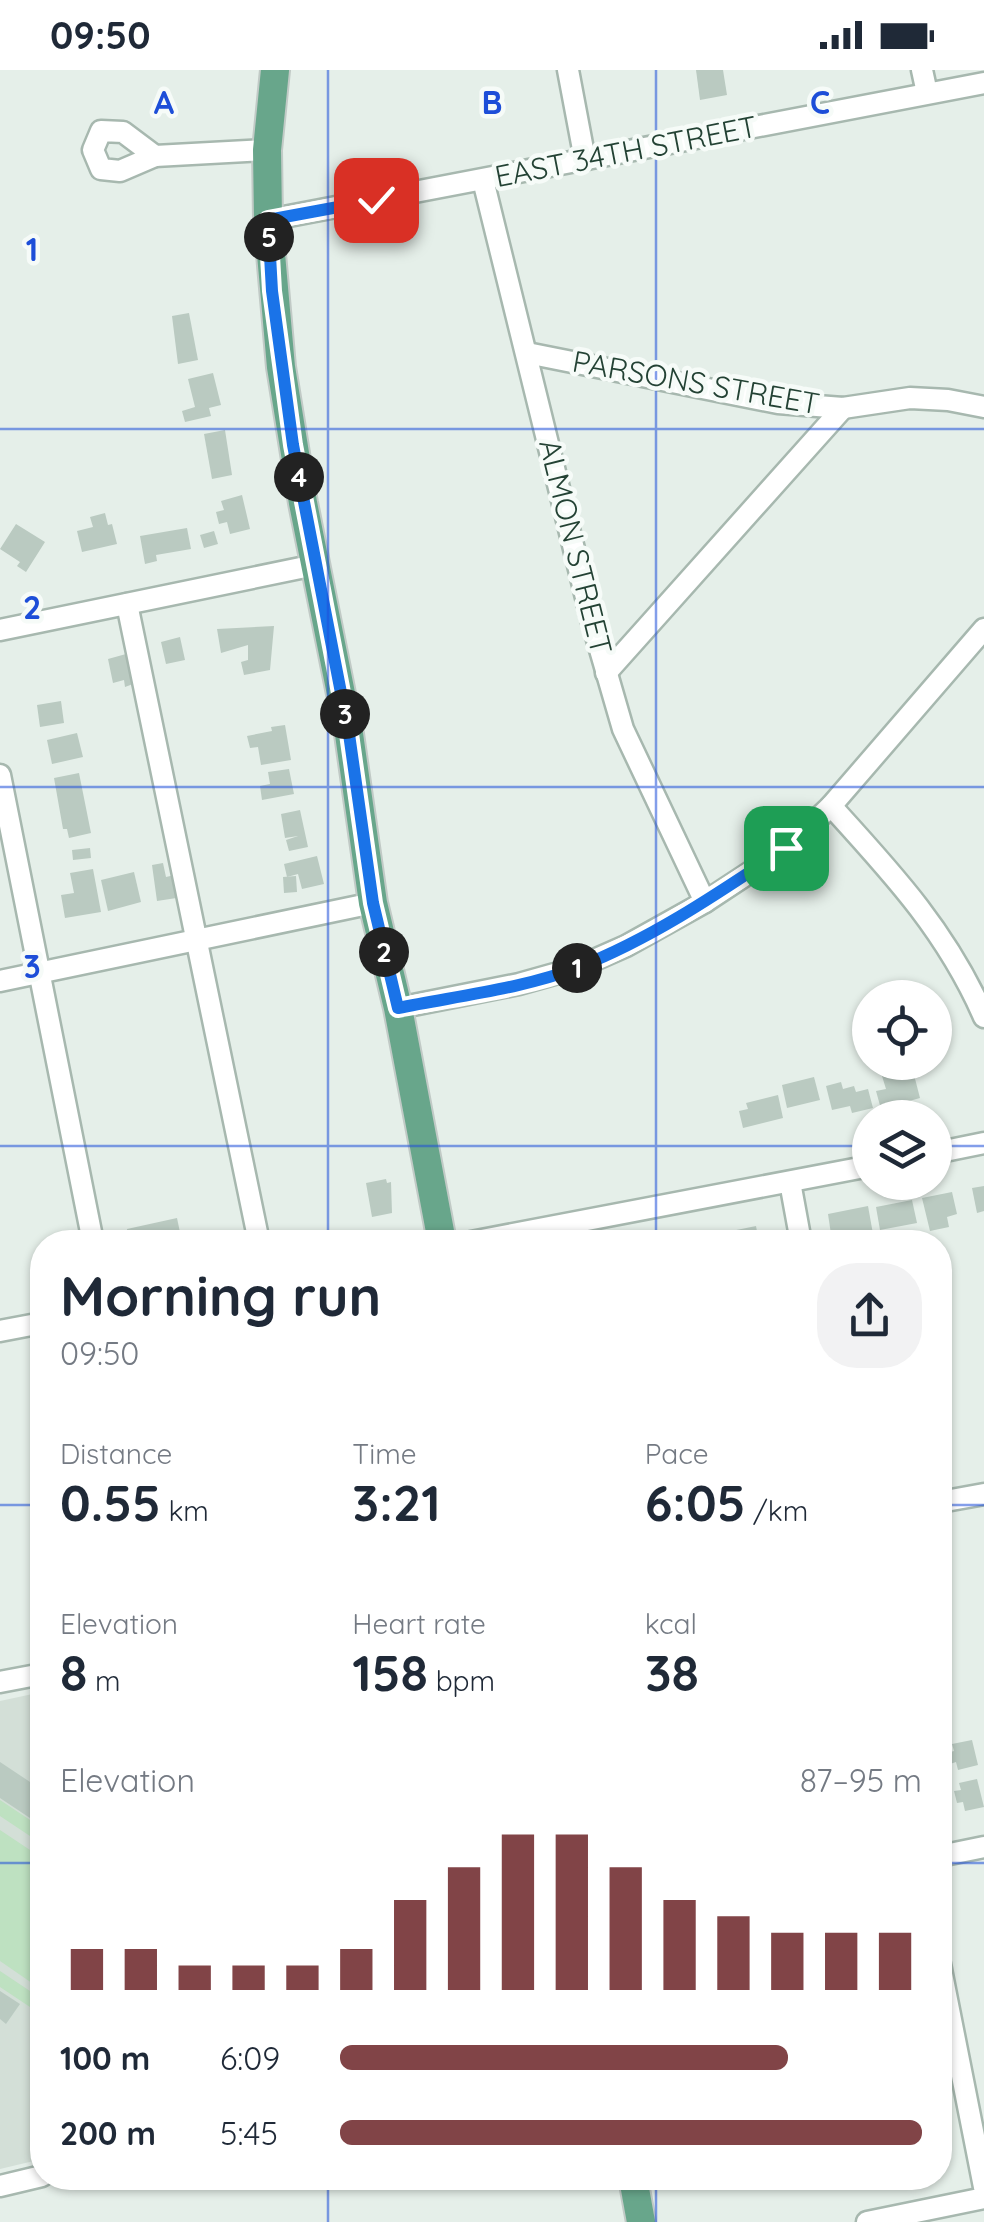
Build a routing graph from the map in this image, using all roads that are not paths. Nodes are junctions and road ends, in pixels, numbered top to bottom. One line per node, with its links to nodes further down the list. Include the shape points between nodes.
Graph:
1 (275, 70): 6 (main road)
2 (568, 70): 8 (street)
3 (922, 70): 5 (street)
4 (984, 83): 5 (street, EAST 34TH STREET)
5 (927, 93): 8 (street, EAST 34TH STREET)
6 (267, 150): 7 (street); 10 (main road)
7 (156, 156)
8 (585, 160): 9 (street, EAST 34TH STREET)
9 (484, 180): 10 (street, EAST 34TH STREET); 11 (street, ALMON STREET)
10 (268, 220): 14 (main road, via 281,367)
11 (527, 353): 13 (street, PARSONS STREET, via 778,403); 18 (street, ALMON STREET)
12 (984, 407): 13 (street, PARSONS STREET, via 910,398)
13 (842, 408): 18 (street)
14 (315, 565): 15 (street); 22 (main road)
15 (127, 604): 17 (street); 23 (street)
16 (984, 628): 20 (street)
17 (0, 630)
18 (606, 673): 21 (street, ALMON STREET, via 634,756)
19 (0, 775): 24 (street)
20 (831, 806): 21 (street, via 786,848); 27 (street, via 942,936)
21 (705, 902): 26 (street, via 576,968)
22 (373, 903): 23 (street); 26 (main road)
23 (198, 940): 24 (street); 33 (street)
24 (39, 974): 25 (street); 32 (street)
25 (0, 981)
26 (398, 1008): 34 (main road)
27 (984, 1017)
28 (984, 1143): 29 (street)
29 (952, 1150)
30 (852, 1170): 31 (street)
31 (790, 1182): 35 (street); 36 (street)
32 (92, 1230)
33 (257, 1230)
34 (440, 1230)
35 (535, 1230)
36 (799, 1230)
37 (30, 1325): 38 (street)
38 (0, 1331)
39 (984, 1494): 40 (street)
40 (952, 1500)
41 (30, 1676): 42 (street)
42 (0, 1682)
43 (984, 1847): 44 (street)
44 (952, 1854)
45 (952, 2026): 48 (street)
46 (30, 2179): 47 (street)
47 (0, 2186)
48 (984, 2188)
49 (635, 2190): 51 (main road)
50 (984, 2198): 52 (street)
51 (641, 2222)
52 (868, 2222)

